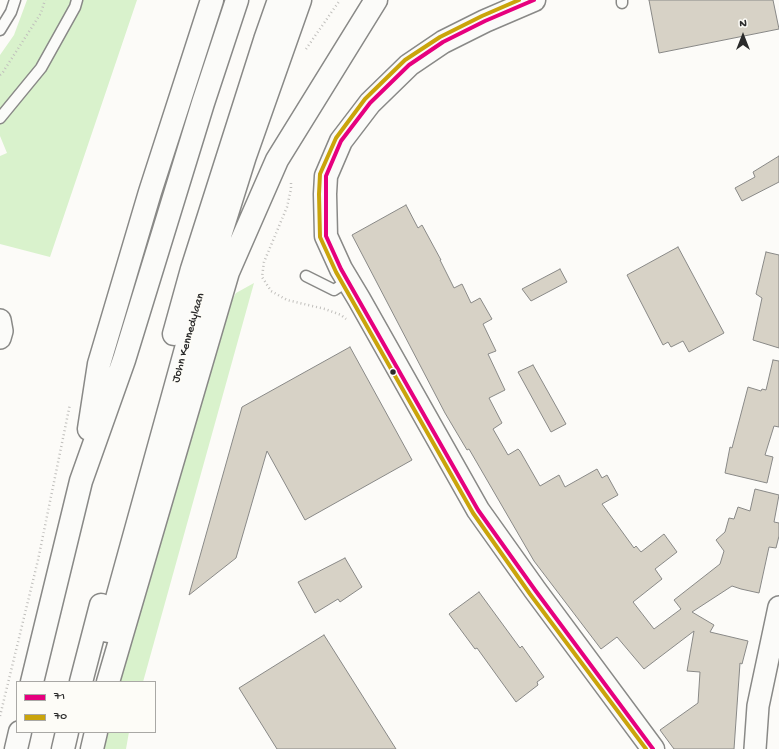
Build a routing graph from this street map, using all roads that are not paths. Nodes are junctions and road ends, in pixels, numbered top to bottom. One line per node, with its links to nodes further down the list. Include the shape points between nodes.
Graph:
1 (15, 0): 9 (lane)
2 (77, 0): 10 (lane, via 41,68)
3 (212, 0): 15 (main road, via 150,192 99,364)
4 (237, 0): 15 (main road, via 124,360)
5 (279, 0): 18 (main road, John Kennedylaan, via 192,268)
6 (300, 0): 19 (main road, John Kennedylaan, via 245,156 197,309)
7 (376, 0): 20 (main road, via 277,160 228,272)
8 (534, 0): 12 (main road, via 443,42 409,65 370,103 341,141 326,176 326,236 340,269)
9 (0, 30)
10 (0, 118)
11 (306, 276): 12 (lane, via 334,290)
12 (354, 290): 29 (main road, via 478,510)
13 (0, 320): 14 (street)
14 (0, 338)
15 (81, 481): 17 (main road)
16 (779, 607): 30 (street, via 758,706)
17 (32, 681)
18 (80, 681)
19 (94, 681)
20 (108, 681)
21 (20, 733): 25 (main road)
22 (67, 733): 26 (main road)
23 (81, 733): 27 (main road)
24 (96, 733): 28 (main road)
25 (16, 749)
26 (63, 749)
27 (77, 749)
28 (92, 749)
29 (653, 749)
30 (755, 749)

